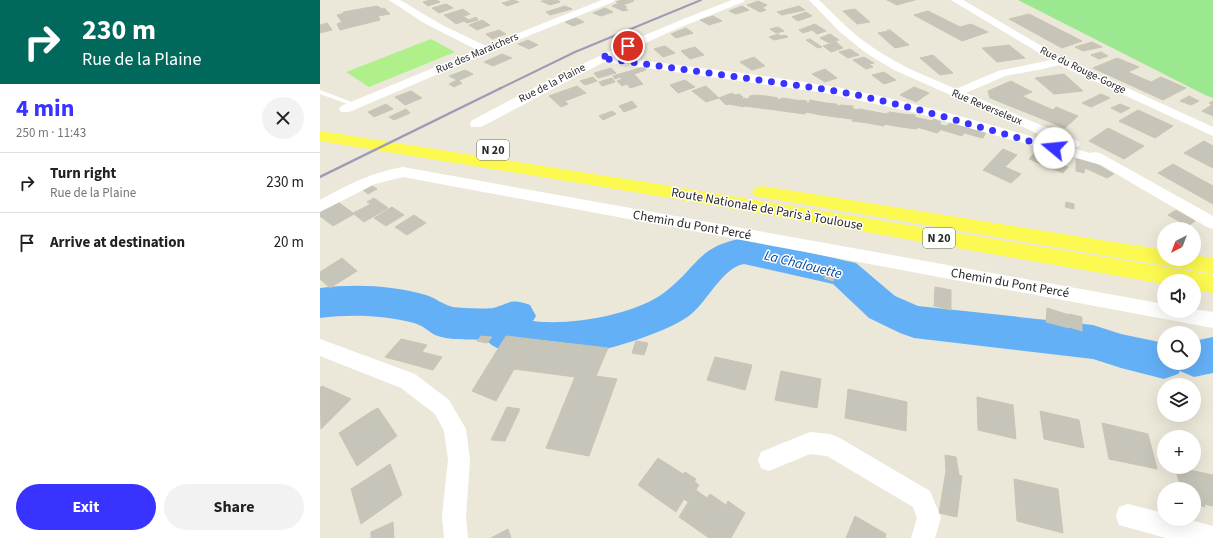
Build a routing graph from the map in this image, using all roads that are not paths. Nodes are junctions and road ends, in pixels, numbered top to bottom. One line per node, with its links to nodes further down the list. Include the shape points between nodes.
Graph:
1 (394, 0): 8 (street, via 427,22)
2 (579, 0): 7 (street)
3 (610, 0): 7 (street, Rue des Maraichers)
4 (740, 0): 9 (street, Rue de la Plaine, via 684,21)
5 (814, 0): 12 (street, Rue Reverseleux, via 870,51 898,68)
6 (956, 0): 10 (street, Rue du Rouge-Gorge)
7 (592, 6): 8 (street, Rue des Maraichers)
8 (485, 50): 13 (street, Rue des Maraichers)
9 (601, 58): 16 (street, Rue de la Plaine); 19 (street, via 862,96)
10 (1060, 61): 12 (street, via 1002,74); 17 (street, Rue du Rouge-Gorge)
11 (320, 92): 13 (lane)
12 (956, 93): 14 (street, Rue Reverseleux)
13 (350, 107)
14 (1025, 122): 19 (street); 20 (street, Rue Reverseleux)
15 (320, 123): 23 (main road, Route Nationale de Paris à Toulouse / N 20)
16 (476, 124)
17 (1213, 132)
18 (320, 136): 26 (main road, Route Nationale de Paris à Toulouse / N 20)
19 (1016, 136): 20 (street)
20 (1105, 162): 22 (street, Rue Reverseleux)
21 (320, 207): 27 (street, Chemin du Pont Percé, via 370,180 403,172)
22 (1213, 223)
23 (1157, 257)
24 (1201, 264): 25 (main road)
25 (1213, 266)
26 (1213, 284)
27 (1157, 310)
28 (1201, 318): 29 (street, Chemin du Pont Percé)
29 (1213, 320)
30 (320, 347): 33 (street, via 408,381 442,406 455,429 460,460 454,516)
31 (769, 460): 34 (street, via 810,443 830,445 922,499 929,518)
32 (1128, 516): 35 (street)
33 (456, 538)
34 (923, 538)
35 (1213, 538)

